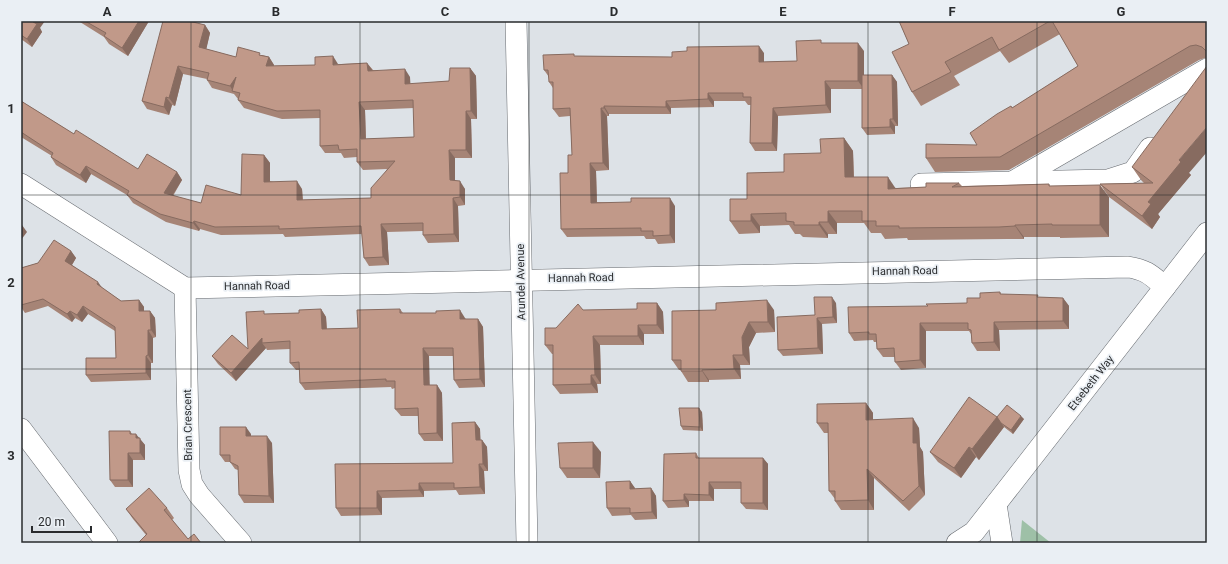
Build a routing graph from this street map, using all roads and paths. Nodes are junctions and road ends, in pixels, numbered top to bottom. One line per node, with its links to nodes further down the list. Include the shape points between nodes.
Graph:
1 (516, 21): 10 (street, Arundel Avenue)
2 (1207, 69): 6 (street)
3 (1207, 72): 4 (street)
4 (1184, 103)
5 (1161, 134): 6 (street, via 1133,172 1124,176 1108,180)
6 (1012, 182): 8 (street)
7 (21, 184): 12 (street)
8 (921, 184)
9 (1207, 233): 11 (street, Etsebeth Way)
10 (521, 279): 11 (street, Hannah Road, via 1128,267 1141,269); 12 (street, Hannah Road); 18 (street, Arundel Avenue)
11 (1165, 287): 14 (street, Etsebeth Way)
12 (186, 288): 17 (street, Brian Crescent, via 189,470 192,484)
13 (21, 429): 16 (street)
14 (996, 504): 15 (street, Etsebeth Way); 19 (street)
15 (966, 538)
16 (107, 543)
17 (241, 543)
18 (527, 543)
19 (1002, 543)

